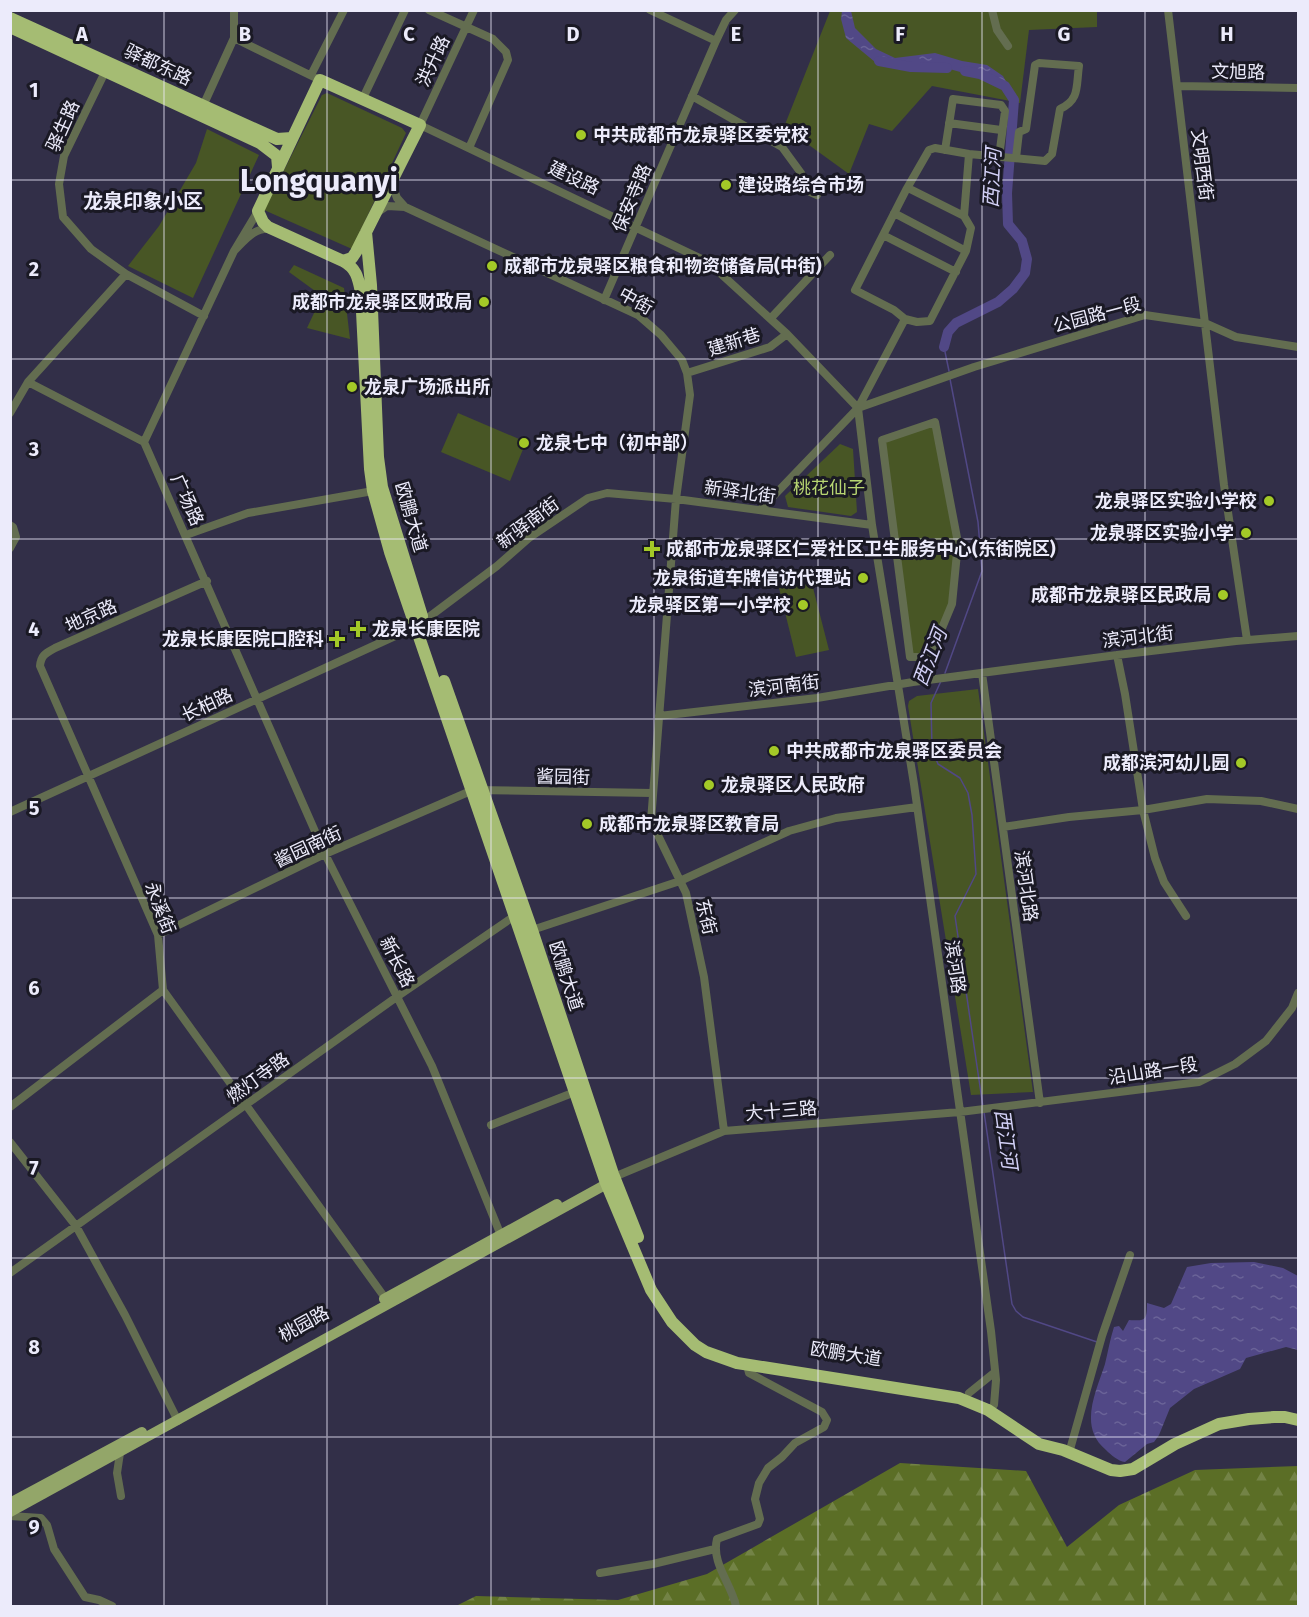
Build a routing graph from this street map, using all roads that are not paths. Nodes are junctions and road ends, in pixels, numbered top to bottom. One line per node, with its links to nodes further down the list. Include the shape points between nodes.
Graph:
1 (234, 10): 13 (street)
2 (344, 10): 17 (street)
3 (405, 10): 21 (street)
4 (429, 10): 12 (street)
5 (474, 10): 12 (street, 洪升路)
6 (650, 10): 14 (street)
7 (735, 10): 14 (street, 保安寺路)
8 (992, 10): 15 (street, via 997,30)
9 (1168, 10): 18 (street, 文明西街)
10 (10, 18): 22 (highway, 驿都东路)
11 (10, 27): 16 (highway, 驿都东路)
12 (466, 27): 24 (street, 洪升路); 27 (street, via 501,45 508,60)
13 (234, 38): 17 (street, 建设路); 22 (street)
14 (716, 41): 20 (street, 保安寺路)
15 (1008, 46)
16 (105, 72): 31 (highway, 驿都东路, via 260,143 276,156); 49 (street, 驿生路, via 64,156 59,184 63,217 92,249)
17 (316, 77): 21 (highway, 建设路); 26 (highway)
18 (1177, 86): 19 (street, 文旭路); 56 (street, 文明西街)
19 (1299, 88)
20 (692, 96): 34 (street, via 782,147 801,173 806,190); 40 (street, 保安寺路)
21 (363, 98): 24 (highway, 建设路)
22 (203, 106): 26 (highway, 驿都东路, via 277,139)
23 (949, 123): 25 (street); 25 (street, via 953,99 1001,105 1005,111); 28 (street)
24 (420, 125): 27 (street, 建设路); 32 (highway)
25 (1001, 130): 30 (street)
26 (292, 138): 31 (highway)
27 (469, 148): 40 (street, 建设路)
28 (945, 150): 29 (street); 33 (street, via 929,150)
29 (969, 154): 30 (street); 38 (street)
30 (1009, 157): 30 (street, via 1045,161 1052,154 1060,109 1071,104 1075,96 1079,66 1035,65 1026,129 1019,132)
31 (278, 167): 36 (highway)
32 (391, 182): 35 (street); 39 (highway)
33 (908, 188): 37 (street); 38 (street)
34 (817, 195)
35 (405, 207): 39 (street, via 387,206); 50 (street, 中街)
36 (258, 211): 41 (highway, via 263,222); 44 (street)
37 (894, 213): 43 (street); 45 (street)
38 (964, 216): 45 (street, via 971,228)
39 (373, 218): 42 (highway)
40 (636, 228): 51 (street, 保安寺路); 54 (street, 建设路, via 708,262)
41 (277, 230): 44 (street, via 259,229); 47 (highway)
42 (366, 232): 47 (highway, via 352,258); 73 (highway, 欧鹏大道, via 382,487)
43 (883, 234): 48 (street); 55 (street, via 855,290)
44 (234, 251): 53 (street)
45 (966, 251): 48 (street)
46 (830, 255): 54 (street)
47 (343, 261): 65 (highway, 欧鹏大道, via 356,271 361,292)
48 (956, 272): 55 (street, via 930,321)
49 (126, 274): 53 (street, 驿生路); 60 (street)
50 (588, 293): 51 (street, 中街); 52 (street)
51 (604, 300): 59 (street, 中街, via 638,315 661,335 682,360)
52 (583, 303)
53 (204, 316): 64 (street)
54 (771, 318): 57 (street, 建设路)
55 (905, 319): 61 (street)
56 (1207, 324): 58 (street, 公园路一段, via 1236,337); 61 (street, 公园路一段, via 1145,315); 75 (street, 文明西街, via 1224,485)
57 (787, 334): 59 (street, 建新巷, via 770,347); 61 (street, 建设路)
58 (1299, 347)
59 (687, 373): 66 (street, 中街, via 690,395)
60 (28, 382): 62 (street); 64 (street)
61 (858, 408): 67 (street); 69 (street, 滨河路)
62 (10, 413)
63 (935, 422): 63 (street, via 882,440 910,657 930,657 952,603 957,543)
64 (144, 442): 70 (street, 广场路)
65 (373, 491): 70 (street, via 248,513); 73 (highway, 欧鹏大道, via 390,552)
66 (676, 499): 67 (street, 新驿北街); 73 (street, 新驿南街, via 606,493 588,498 529,538); 81 (street, 中街)
67 (760, 510): 69 (street, 新驿北街)
68 (10, 525): 71 (street, via 16,537)
69 (872, 525): 79 (street, 滨河路)
70 (186, 535): 72 (street, 广场路)
71 (10, 548)
72 (207, 580): 80 (street, 广场路); 82 (street, 地京路, via 55,648 40,659)
73 (420, 623): 80 (street, 长柏路); 83 (highway, 欧鹏大道)
74 (1299, 636): 75 (street, 滨河北街)
75 (1247, 640): 76 (street, 滨河北街)
76 (1117, 655): 77 (street, 滨河北街); 87 (street)
77 (978, 673): 78 (street, 滨河北街); 89 (street, 滨河北路)
78 (913, 682): 79 (street, 滨河南街)
79 (897, 685): 81 (street, 滨河南街); 85 (street, 滨河路)
80 (258, 698): 82 (street, 长柏路); 90 (street, 新长路)
81 (659, 716): 84 (street, 东街)
82 (87, 777): 88 (street, 长柏路); 95 (street, 永溪街)
83 (478, 790): 84 (street, 酱园街); 90 (street, 酱园南街); 92 (highway, 欧鹏大道)
84 (652, 793): 91 (street, 东街, via 651,821)
85 (917, 807): 91 (street, via 836,818 789,831); 104 (street, 滨河路)
86 (1299, 809): 87 (street, via 1261,801 1207,799)
87 (1143, 810): 89 (street); 93 (street, via 1164,882)
88 (10, 812)
89 (1003, 827): 100 (street, 滨河北路)
90 (325, 854): 95 (street, 酱园南街); 98 (street, 新长路)
91 (680, 881): 94 (street); 106 (street, 东街, via 704,976)
92 (520, 913): 94 (highway, 欧鹏大道); 98 (street, 燃灯寺路)
93 (1186, 916)
94 (526, 932): 99 (highway, 欧鹏大道); 108 (highway, 欧鹏大道)
95 (158, 935): 96 (street, 永溪街)
96 (164, 990): 101 (street, 永溪街); 103 (street)
97 (1299, 993): 100 (street, 沿山路一段, via 1266,1041 1236,1064 1199,1082)
98 (398, 996): 101 (street, 燃灯寺路); 110 (street, 新长路, via 432,1066)
99 (575, 1092): 105 (street); 108 (highway, 欧鹏大道)
100 (1040, 1103): 102 (street, 沿山路一段)
101 (246, 1105): 109 (street, 燃灯寺路); 113 (street, 永溪街)
102 (1011, 1105): 104 (street, 大十三路)
103 (10, 1107)
104 (960, 1112): 106 (street, 大十三路); 115 (street, 滨河路)
105 (491, 1125)
106 (724, 1131): 108 (street, 大十三路)
107 (10, 1142): 109 (street)
108 (610, 1178): 110 (main road, 桃园路); 114 (highway, via 651,1290 667,1317 706,1352); 116 (highway, 欧鹏大道, via 665,1303 701,1340 746,1356)
109 (76, 1226): 112 (street, 燃灯寺路); 118 (street)
110 (502, 1238): 113 (main road, 桃园路)
111 (1130, 1255): 120 (street)
112 (10, 1273)
113 (387, 1301): 118 (main road, 桃园路)
114 (747, 1365): 117 (highway, via 959,1398); 125 (street, via 749,1373 822,1412 827,1420 824,1427 795,1443 768,1468 755,1499 758,1524 717,1539)
115 (995, 1372): 116 (street); 117 (street, 滨河路)
116 (969, 1394): 117 (highway, 欧鹏大道)
117 (991, 1408): 120 (highway, via 1039,1444)
118 (176, 1418): 121 (main road); 123 (main road, 桃园路)
119 (1299, 1420): 120 (highway, via 1274,1417 1219,1424 1127,1470 1111,1470)
120 (1066, 1451)
121 (120, 1453): 122 (street, via 117,1481); 124 (main road)
122 (121, 1496)
123 (10, 1503)
124 (10, 1514): 127 (street, via 41,1518 54,1550 85,1597)
125 (715, 1549): 126 (street); 128 (street)
126 (600, 1573)
127 (112, 1606)
128 (736, 1606)

